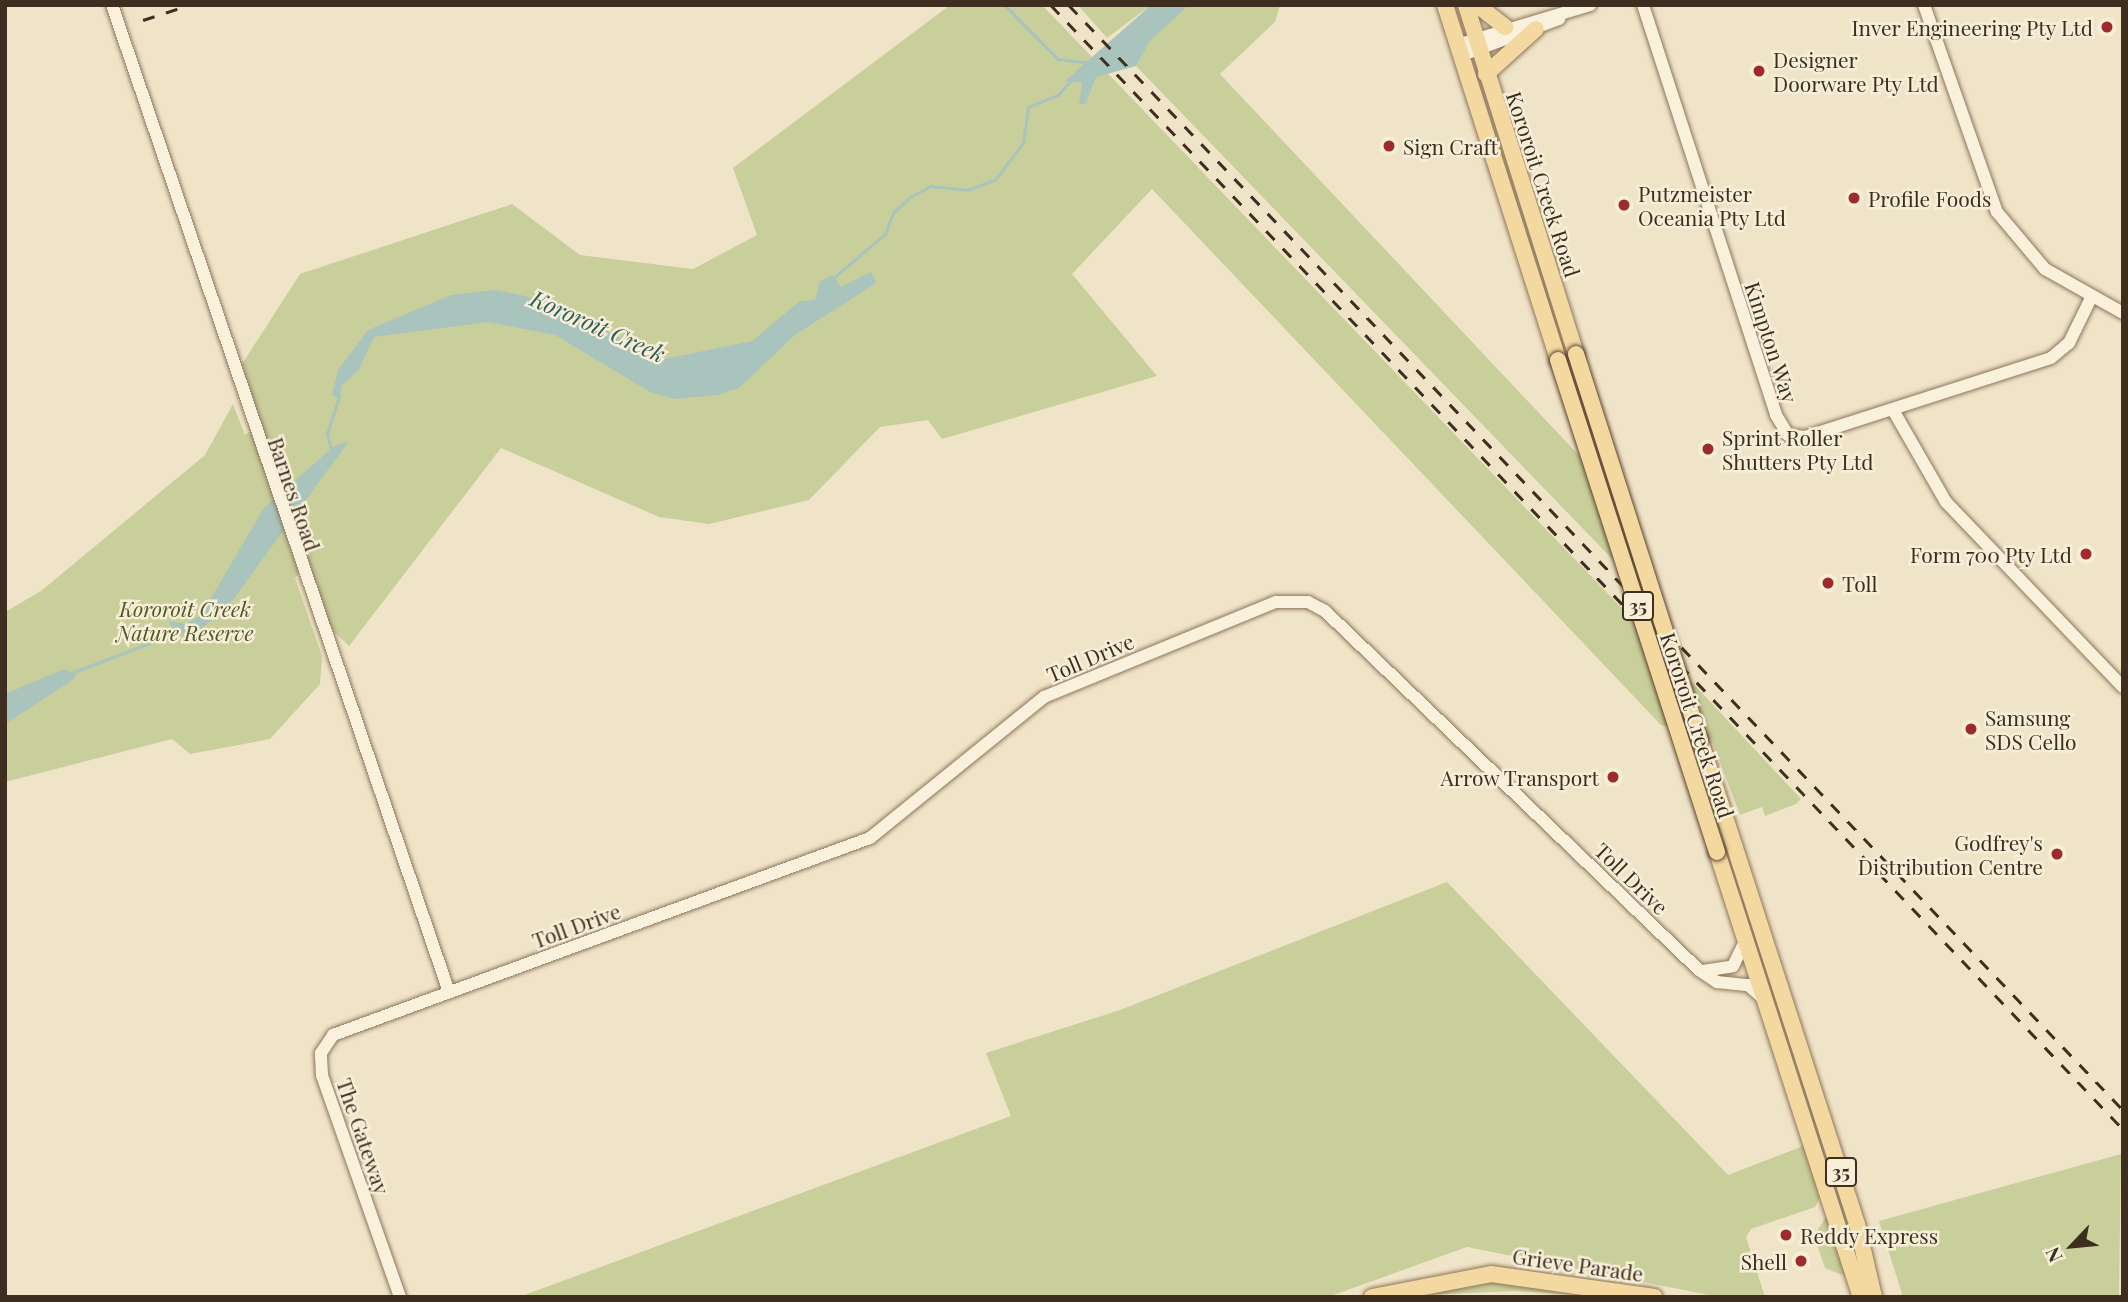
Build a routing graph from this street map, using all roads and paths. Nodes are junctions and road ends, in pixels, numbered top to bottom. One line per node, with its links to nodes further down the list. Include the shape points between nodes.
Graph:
1 (112, 5): 19 (street, Barnes Road, via 251,424)
2 (1445, 5): 11 (main road, Kororoit Creek Road / 35)
3 (1466, 5): 10 (main road, Kororoit Creek Road / 35)
4 (1477, 5): 8 (main road)
5 (1589, 5): 8 (street); 9 (street)
6 (1643, 5): 15 (street, Kimpton Way, via 1780,424 1800,438)
7 (1924, 5): 13 (street, via 1997,212 2045,269)
8 (1505, 27): 10 (street)
9 (1536, 29): 10 (street); 12 (main road)
10 (1477, 43): 11 (street); 12 (main road, Kororoit Creek Road / 35)
11 (1459, 50): 17 (main road, Kororoit Creek Road / 35, bridge)
12 (1486, 74): 26 (main road, Kororoit Creek Road / 35, bridge, via 1857,1224)
13 (2091, 298): 14 (street); 15 (street, Kimpton Way, via 2069,344 2051,358)
14 (2123, 313)
15 (1892, 410): 16 (street, via 1946,502)
16 (2123, 687)
17 (1744, 936): 18 (street, via 1746,946 1733,966); 21 (main road, Kororoit Creek Road / 35)
18 (1699, 970): 19 (street, Toll Drive, via 1325,611 1287,600 1044,697 870,838); 21 (street, Toll Drive, via 1717,982 1754,989)
19 (449, 992): 20 (street, Toll Drive)
20 (418, 1004): 22 (street, The Gateway, via 332,1035 320,1060)
21 (1769, 1013): 25 (main road, Kororoit Creek Road / 35)
22 (400, 1297)
23 (1372, 1297): 24 (main road, Grieve Parade, via 1491,1274)
24 (1654, 1297)
25 (1861, 1297)
26 (1874, 1297)

